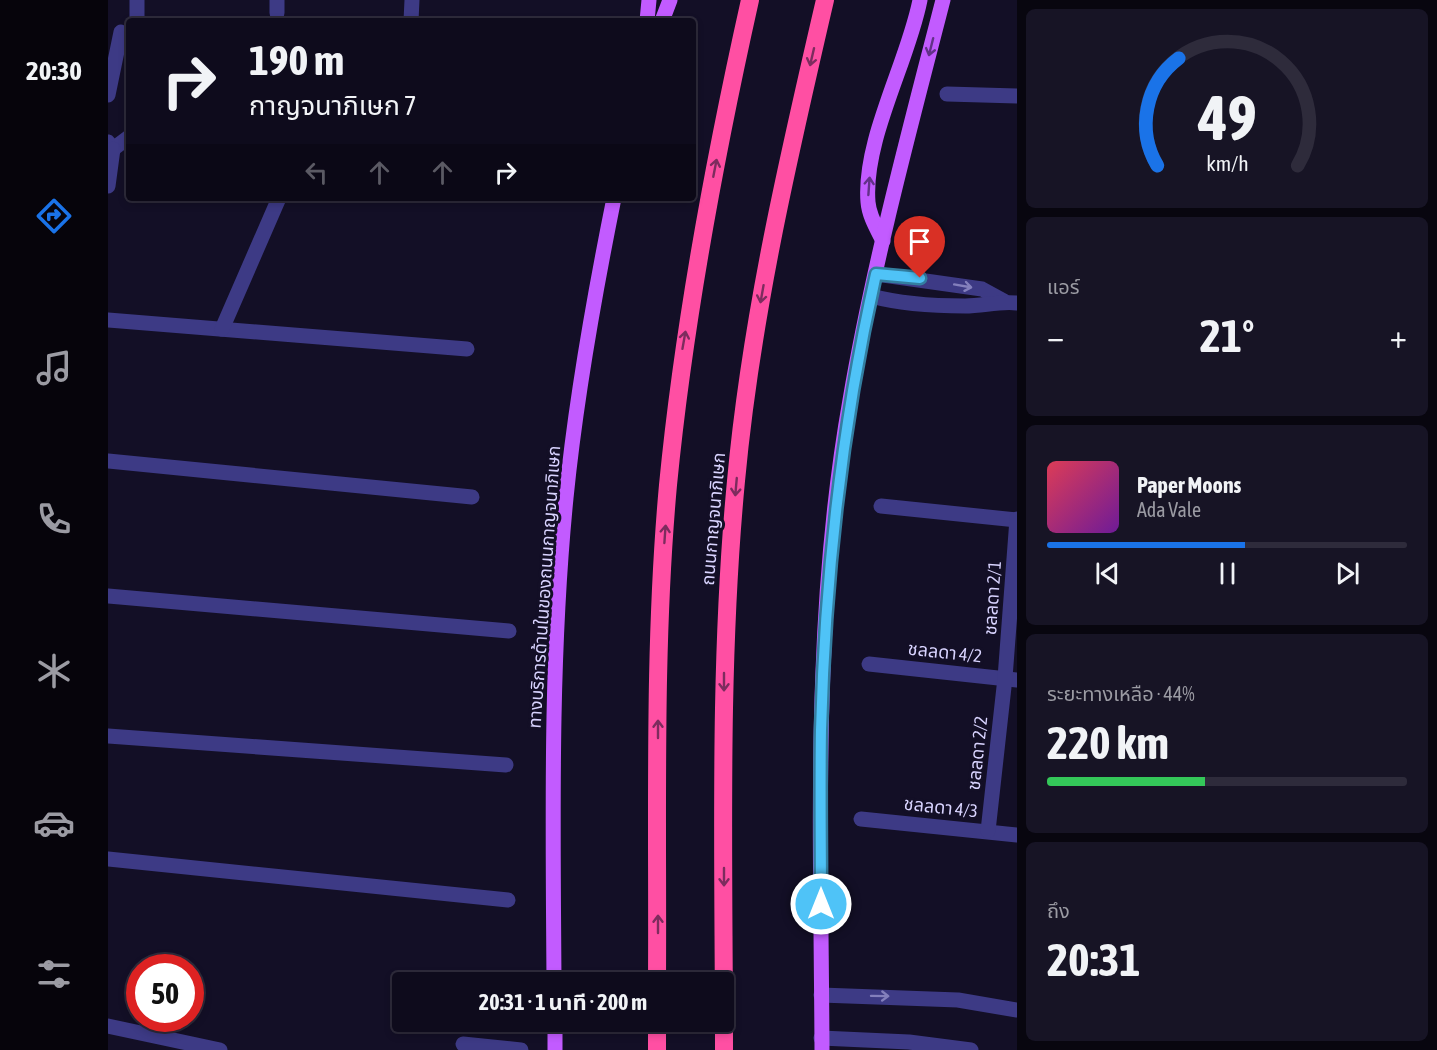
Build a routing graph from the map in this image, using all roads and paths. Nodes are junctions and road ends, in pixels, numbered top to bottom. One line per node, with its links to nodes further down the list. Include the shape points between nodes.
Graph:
1 (137, 0): 9 (street)
2 (412, 0): 10 (street)
3 (649, 0): 11 (main road)
4 (670, 0): 12 (main road)
5 (750, 0): 45 (highway, one-way to 5, via 659,623 668,487 682,354)
6 (825, 0): 57 (highway, ถนนกาญจนาภิเษก, one-way to 57, via 772,237 752,348 736,481 723,663)
7 (920, 0): 22 (main road, one-way to 7, via 868,203 869,179)
8 (943, 0): 22 (main road, one-way to 22)
9 (137, 18)
10 (411, 18)
11 (647, 18)
12 (663, 18)
13 (119, 32): 15 (street)
14 (947, 94): 16 (street)
15 (108, 95)
16 (1017, 96)
17 (126, 140): 18 (street)
18 (110, 154): 19 (street)
19 (108, 186)
20 (278, 201): 27 (street)
21 (613, 201): 44 (main road, ทางบริการด้านในของถนนกาญจนาภิเษก, via 580,384 566,499 553,744)
22 (883, 241): 23 (main road)
23 (876, 274): 24 (main road); 25 (street, one-way to 25, via 982,289)
24 (871, 296): 25 (street, via 967,306); 46 (main road, via 849,401 830,568 821,731)
25 (1011, 302)
26 (108, 321): 27 (street)
27 (222, 329): 28 (street)
28 (467, 349)
29 (108, 461): 30 (street)
30 (472, 497)
31 (881, 506): 32 (street)
32 (1017, 519): 36 (street, ชลลดา 2/1)
33 (108, 596): 34 (street)
34 (509, 631)
35 (869, 664): 36 (street, ชลลดา 4/2)
36 (1011, 679): 40 (street, ชลลดา 2/2)
37 (108, 736): 38 (street)
38 (506, 765)
39 (861, 819): 40 (street, ชลลดา 4/3)
40 (988, 831): 41 (street, ชลลดา 4/3)
41 (1017, 835)
42 (108, 859): 43 (street)
43 (508, 900)
44 (554, 972)
45 (657, 972)
46 (821, 995): 47 (street, one-way to 47, via 958,1000); 52 (main road)
47 (1017, 1010)
48 (108, 1026): 53 (street)
49 (555, 1032): 55 (main road)
50 (657, 1032): 56 (highway)
51 (463, 1044): 54 (street)
52 (821, 1044): 58 (street, via 909,1042)
53 (220, 1050)
54 (520, 1050)
55 (555, 1050)
56 (657, 1050)
57 (724, 1050)
58 (971, 1050)

